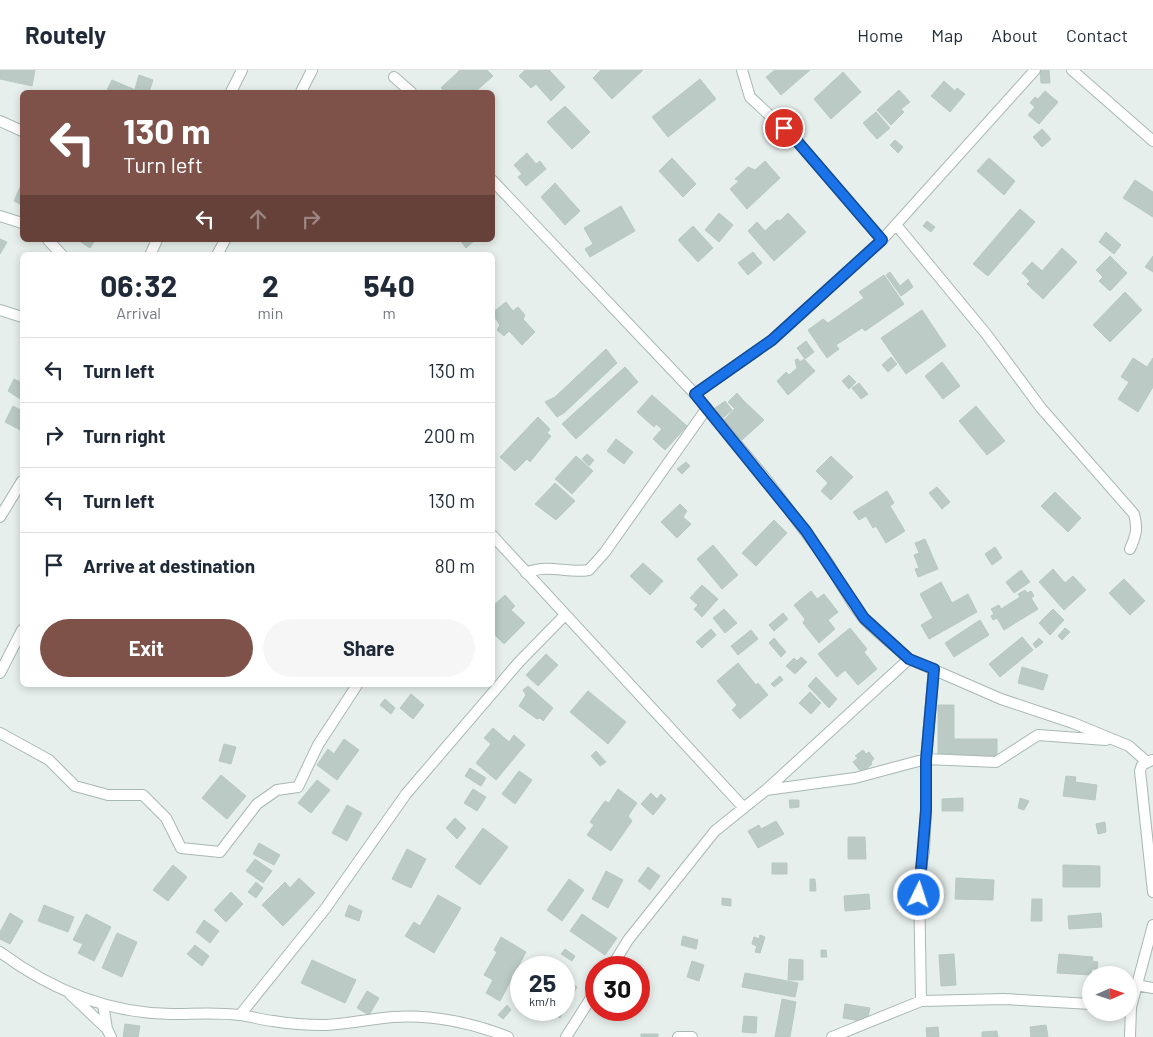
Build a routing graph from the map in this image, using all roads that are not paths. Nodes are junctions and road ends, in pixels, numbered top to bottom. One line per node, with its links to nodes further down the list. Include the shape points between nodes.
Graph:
1 (242, 70): 7 (street)
2 (312, 70): 8 (street)
3 (742, 70): 17 (street, via 750,97 796,140)
4 (1035, 70): 16 (street, via 959,152)
5 (1072, 70): 12 (street)
6 (394, 77): 9 (street)
7 (232, 90)
8 (301, 90)
9 (408, 90)
10 (0, 121): 11 (street)
11 (20, 130)
12 (1153, 140)
13 (495, 183): 22 (street)
14 (0, 216): 15 (street)
15 (20, 222)
16 (897, 226): 17 (street); 27 (street, via 1041,408 1134,514 1136,536)
17 (882, 240): 22 (street, via 772,340)
18 (50, 242): 19 (street)
19 (59, 252)
20 (0, 310): 21 (street)
21 (20, 316)
22 (695, 394): 23 (street)
23 (707, 408): 28 (street, via 589,570 577,572 546,567); 31 (street, via 806,531 864,618)
24 (20, 484): 25 (street)
25 (0, 517)
26 (495, 538): 28 (street)
27 (1130, 549)
28 (526, 572): 29 (street)
29 (566, 615): 40 (street); 54 (street, via 520,662 406,794 325,910)
30 (20, 634): 33 (street)
31 (909, 659): 32 (street); 39 (street)
32 (934, 669): 36 (street, via 1001,699); 37 (street)
33 (0, 673)
34 (356, 687): 35 (street, via 318,745 298,787 277,790 257,804 220,852 181,848 166,818 143,795 108,795 75,786 49,760)
35 (0, 733)
36 (1115, 740): 37 (street, via 1038,735 996,762); 38 (street)
37 (926, 760): 39 (street, via 855,778); 50 (street, via 926,810 918,910)
38 (1150, 761): 41 (street, via 1140,770)
39 (766, 790): 40 (street)
40 (744, 808): 45 (street, via 715,831)
41 (1153, 884): 42 (street)
42 (1153, 892)
43 (1153, 925): 46 (street)
44 (0, 952): 49 (street)
45 (618, 956)
46 (1138, 978)
47 (1138, 985): 48 (street)
48 (1153, 988)
49 (69, 993): 52 (street); 56 (street)
50 (921, 1001): 51 (street, via 1004,999); 61 (street)
51 (1082, 1003)
52 (103, 1004): 54 (street, via 170,1014); 56 (street)
53 (585, 1007): 58 (street)
54 (240, 1015): 57 (street, via 274,1022 327,1024 395,1017 428,1018)
55 (1130, 1021): 62 (street)
56 (109, 1033)
57 (508, 1037)
58 (566, 1037)
59 (678, 1037): 60 (street)
60 (692, 1037)
61 (832, 1037)
62 (1130, 1037)

